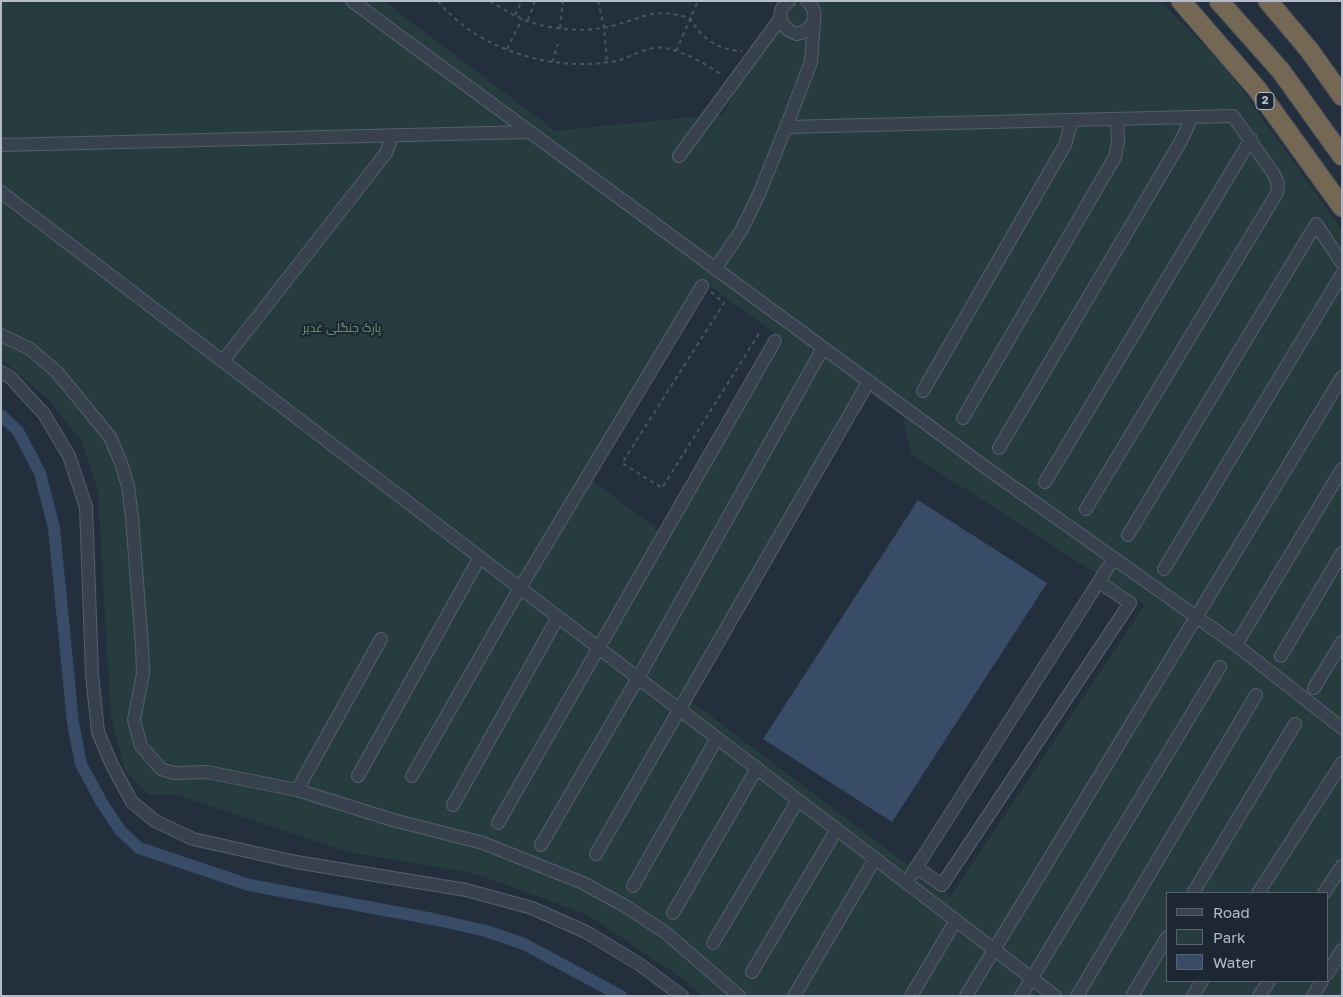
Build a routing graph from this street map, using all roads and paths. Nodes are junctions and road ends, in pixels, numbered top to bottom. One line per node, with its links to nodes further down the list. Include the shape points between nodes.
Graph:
1 (352, 1): 34 (street)
2 (438, 1): 23 (path, via 464,26)
3 (490, 1): 14 (path)
4 (522, 1): 14 (path)
5 (535, 1): 18 (path)
6 (563, 1): 21 (path)
7 (598, 1): 20 (path)
8 (698, 1): 15 (path)
9 (807, 1): 19 (street, via 815,13)
10 (1182, 1): 41 (highway, 2, via 1257,89)
11 (1219, 1): 39 (highway, 2, via 1281,72)
12 (1268, 1): 29 (highway)
13 (786, 2): 17 (street, via 780,11)
14 (515, 15): 16 (path)
15 (690, 18): 20 (path, via 674,13 649,13); 24 (path); 25 (path, via 710,42 723,49)
16 (522, 19): 18 (path); 23 (path)
17 (780, 19): 19 (street, via 783,26 796,34 811,28); 38 (street)
18 (528, 21): 21 (path)
19 (814, 21): 33 (street, via 811,62)
20 (604, 27): 21 (path); 27 (path)
21 (560, 28)
22 (558, 44): 26 (path)
23 (507, 49): 26 (path)
24 (676, 51): 27 (path, via 651,48); 28 (path, via 709,66)
25 (745, 51)
26 (552, 62): 27 (path)
27 (607, 63)
28 (729, 80)
29 (1342, 96)
30 (1192, 117): 31 (street); 36 (street, via 1233,116); 56 (street, via 1176,150)
31 (1117, 119): 32 (street); 55 (street, via 1115,157)
32 (1072, 120): 33 (street); 54 (street, via 1065,145)
33 (786, 127): 43 (street, via 759,194)
34 (529, 132): 35 (street); 43 (street)
35 (393, 136): 37 (street); 50 (street, via 386,153)
36 (1250, 139): 58 (street); 59 (street, via 1278,182 1277,193)
37 (1, 145)
38 (680, 156)
39 (1342, 156)
40 (1, 192): 50 (street)
41 (1342, 207)
42 (1342, 263): 60 (street, via 1316,224)
43 (715, 269): 49 (street)
44 (1342, 274): 64 (street)
45 (702, 286): 46 (path, via 724,302 622,463 662,488); 66 (street)
46 (760, 332)
47 (1, 335): 86 (street, via 30,350 57,372 110,437 121,463 132,518 142,646 143,673 134,720 141,746 151,760 167,772 207,772)
48 (775, 341): 72 (street)
49 (823, 348): 53 (street); 75 (street)
50 (223, 361): 62 (street)
51 (1, 372): 113 (street, via 10,377 44,414 69,456 86,507 92,674 98,732 132,802 155,821 193,839 296,862 466,890 532,908 586,932 639,964)
52 (1342, 377): 67 (street)
53 (868, 381): 63 (street); 78 (street)
54 (923, 391)
55 (963, 418)
56 (999, 448)
57 (1342, 469): 71 (street)
58 (1045, 482)
59 (1086, 509)
60 (1128, 535)
61 (1342, 554): 73 (street)
62 (480, 557): 66 (street); 84 (street)
63 (1114, 558): 65 (street); 67 (street)
64 (1164, 569)
65 (1099, 582): 95 (street); 95 (street, via 1130,603 942,885)
66 (520, 588): 68 (street); 85 (street)
67 (1196, 616): 71 (street); 105 (street)
68 (558, 617): 72 (street); 88 (street)
69 (381, 640): 86 (street)
70 (1342, 642): 76 (street)
71 (1236, 645): 80 (street)
72 (598, 647): 75 (street); 89 (street)
73 (1281, 656)
74 (1220, 667): 109 (street)
75 (638, 678): 78 (street); 91 (street)
76 (1314, 688)
77 (1256, 695): 120 (street)
78 (679, 709): 81 (street); 92 (street)
79 (1295, 724): 98 (street)
80 (1342, 728)
81 (717, 738): 83 (street); 97 (street)
82 (1342, 763): 99 (street)
83 (756, 768): 87 (street); 101 (street)
84 (358, 776)
85 (412, 776)
86 (297, 790): 114 (street, via 393,820 483,843 583,883 666,933)
87 (798, 800): 90 (street); 104 (street)
88 (453, 805)
89 (498, 823)
90 (836, 829): 93 (street); 107 (street)
91 (541, 845)
92 (596, 854)
93 (875, 859): 96 (street); 115 (street)
94 (1342, 866): 100 (street)
95 (916, 868): 96 (street)
96 (906, 882): 102 (street)
97 (633, 886)
98 (1194, 892)
99 (1259, 892)
100 (1325, 892)
101 (673, 913)
102 (956, 920): 105 (street); 116 (street)
103 (1166, 939): 121 (street)
104 (713, 943)
105 (994, 950): 109 (street); 117 (street)
106 (1342, 950): 108 (street)
107 (752, 972)
108 (1328, 972)
109 (1032, 978): 118 (street); 119 (street)
110 (1201, 982): 122 (street)
111 (1268, 982): 123 (street)
112 (1321, 982): 124 (street)
113 (682, 996)
114 (739, 996)
115 (794, 996)
116 (911, 996)
117 (966, 996)
118 (1021, 996)
119 (1055, 996)
120 (1077, 996)
121 (1132, 996)
122 (1193, 996)
123 (1259, 996)
124 (1313, 996)

